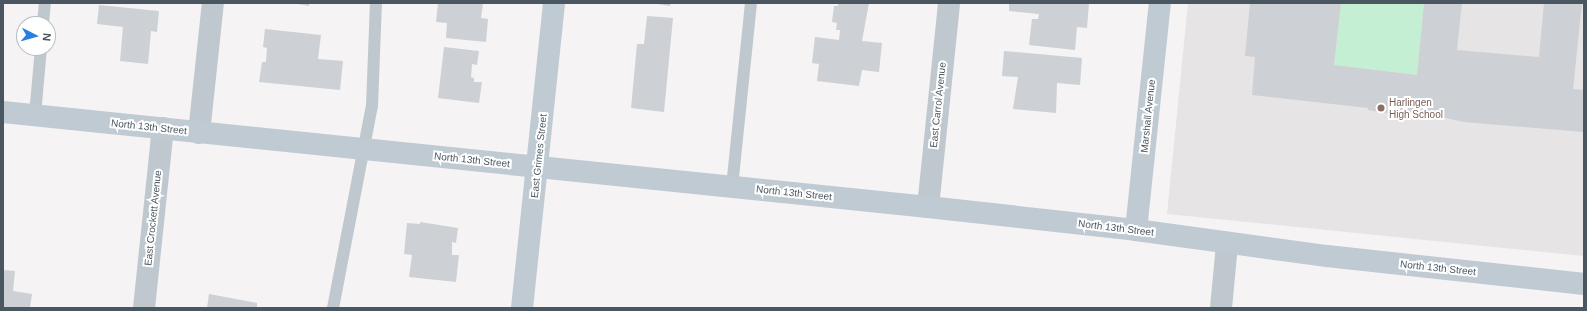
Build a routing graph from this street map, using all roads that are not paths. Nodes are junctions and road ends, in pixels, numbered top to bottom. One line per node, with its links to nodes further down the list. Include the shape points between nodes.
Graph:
1 (45, 3): 8 (lane)
2 (213, 3): 13 (street)
3 (376, 3): 14 (lane, via 372,106)
4 (554, 3): 15 (street, East Grimes Street)
5 (751, 3): 16 (lane)
6 (949, 3): 17 (street, East Carrol Avenue)
7 (1160, 3): 18 (street, Marshall Avenue)
8 (44, 16)
9 (40, 56): 11 (lane)
10 (3, 112): 11 (street, North 13th Street)
11 (35, 115): 12 (street, North 13th Street)
12 (163, 128): 13 (street, North 13th Street); 21 (street, East Crockett Avenue)
13 (199, 133): 14 (street, North 13th Street)
14 (362, 149): 15 (street, North 13th Street); 22 (lane)
15 (538, 167): 16 (street, North 13th Street); 23 (street, East Grimes Street)
16 (732, 187): 17 (street, North 13th Street)
17 (928, 207): 18 (street, North 13th Street)
18 (1136, 230): 19 (street, North 13th Street)
19 (1227, 244): 20 (street, North 13th Street); 24 (street)
20 (1584, 284)
21 (144, 308)
22 (333, 308)
23 (522, 308)
24 (1221, 308)

